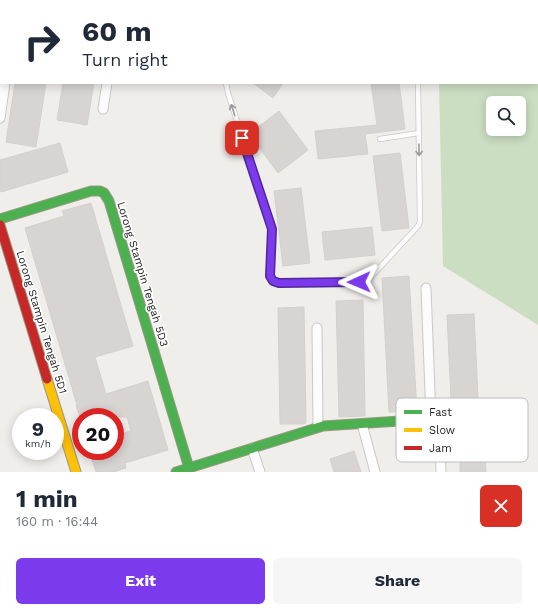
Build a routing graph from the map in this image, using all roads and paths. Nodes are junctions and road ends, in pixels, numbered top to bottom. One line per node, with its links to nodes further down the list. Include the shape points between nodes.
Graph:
1 (5, 84): 6 (street)
2 (107, 84): 5 (street)
3 (226, 84): 7 (lane, one-way to 3, via 420,223 370,278 359,282 276,283 270,276 272,229)
4 (418, 84): 7 (lane)
5 (103, 109)
6 (0, 118)
7 (419, 133): 8 (lane)
8 (380, 140)
9 (0, 219): 19 (street, Lorong Stampin Tengah 5D3, via 91,191 102,190 109,201)
10 (0, 225): 20 (street, Lorong Stampin Tengah 5D1)
11 (426, 288): 13 (street)
12 (317, 328): 16 (street)
13 (434, 398)
14 (396, 422): 15 (street)
15 (362, 424): 16 (street); 23 (street)
16 (318, 428): 17 (street)
17 (252, 448): 19 (street); 22 (street)
18 (440, 462): 24 (street)
19 (189, 468): 21 (street)
20 (76, 472)
21 (176, 472)
22 (260, 472)
23 (375, 472)
24 (441, 472)

